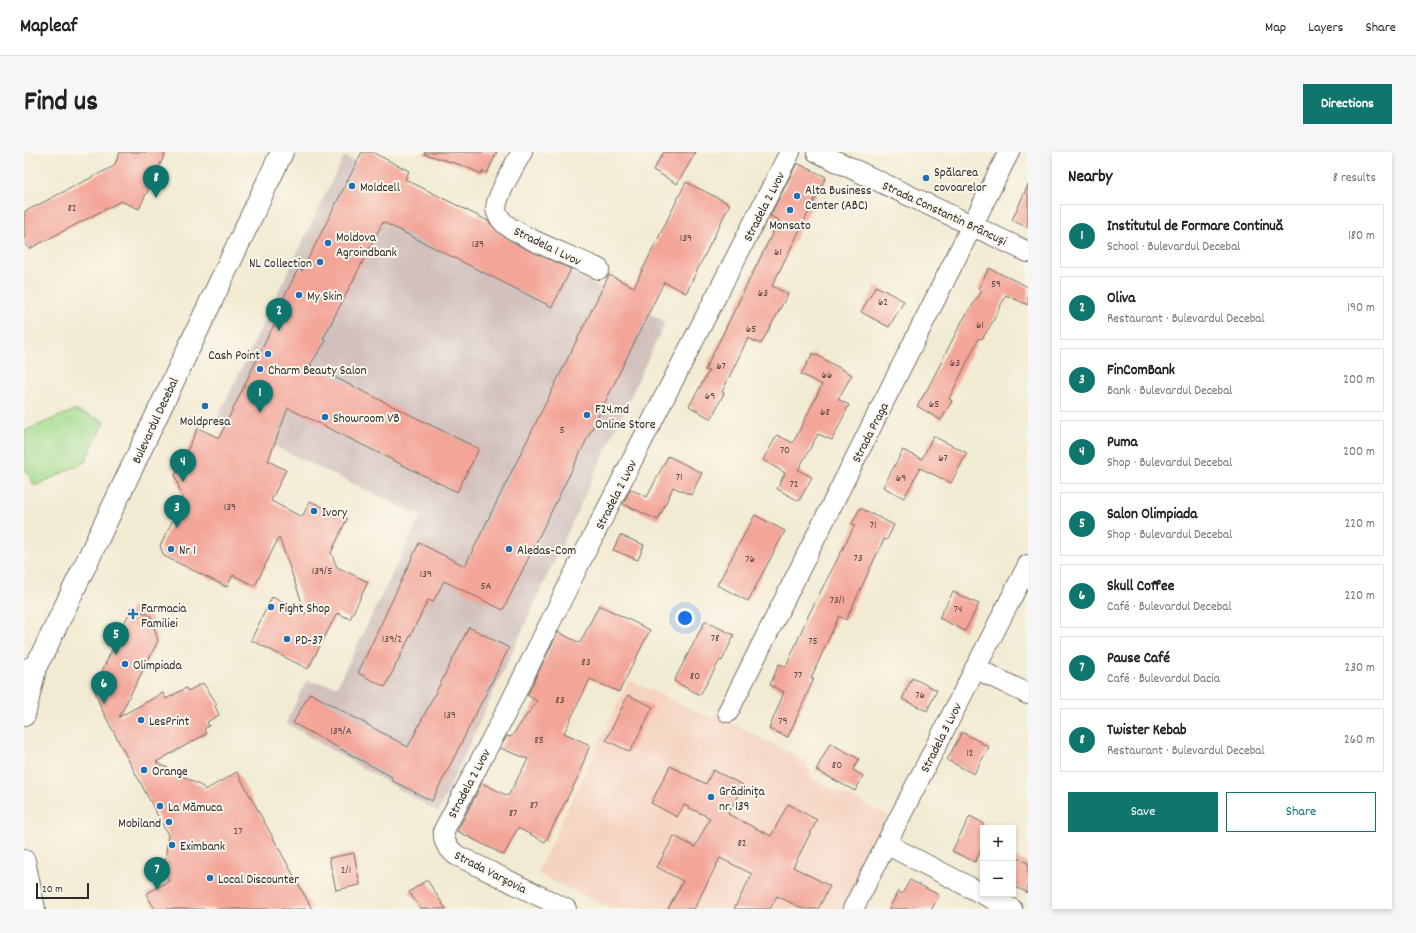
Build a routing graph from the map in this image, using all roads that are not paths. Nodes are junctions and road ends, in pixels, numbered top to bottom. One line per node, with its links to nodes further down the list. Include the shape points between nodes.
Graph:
1 (282, 152): 11 (main road, Bulevardul Decebal)
2 (522, 152): 8 (street, Stradela 1 Lvov, via 499,198 496,208 498,215 504,223 519,233)
3 (790, 152): 16 (street, Stradela 2 Lvov, via 503,718 448,821)
4 (817, 152): 6 (street, Strada Constantin Brâncuși)
5 (1009, 152): 6 (street, Strada Praga)
6 (974, 225): 7 (street, Strada Constantin Brâncuși); 14 (street, Strada Praga)
7 (1028, 252)
8 (599, 269)
9 (1028, 565): 10 (street, Stradela 3 Lvov)
10 (975, 668): 13 (street); 17 (street, Stradela 3 Lvov)
11 (30, 669): 12 (main road, Bulevardul Decebal); 15 (main road)
12 (24, 687)
13 (1028, 694)
14 (728, 712)
15 (24, 715)
16 (444, 837): 22 (street, Strada Varșovia, via 447,847 456,855)
17 (886, 844): 23 (street, Stradela 3 Lvov); 24 (street)
18 (24, 861): 21 (main road)
19 (24, 906): 20 (main road)
20 (26, 909)
21 (34, 909)
22 (566, 909)
23 (853, 909)
24 (1012, 909)

